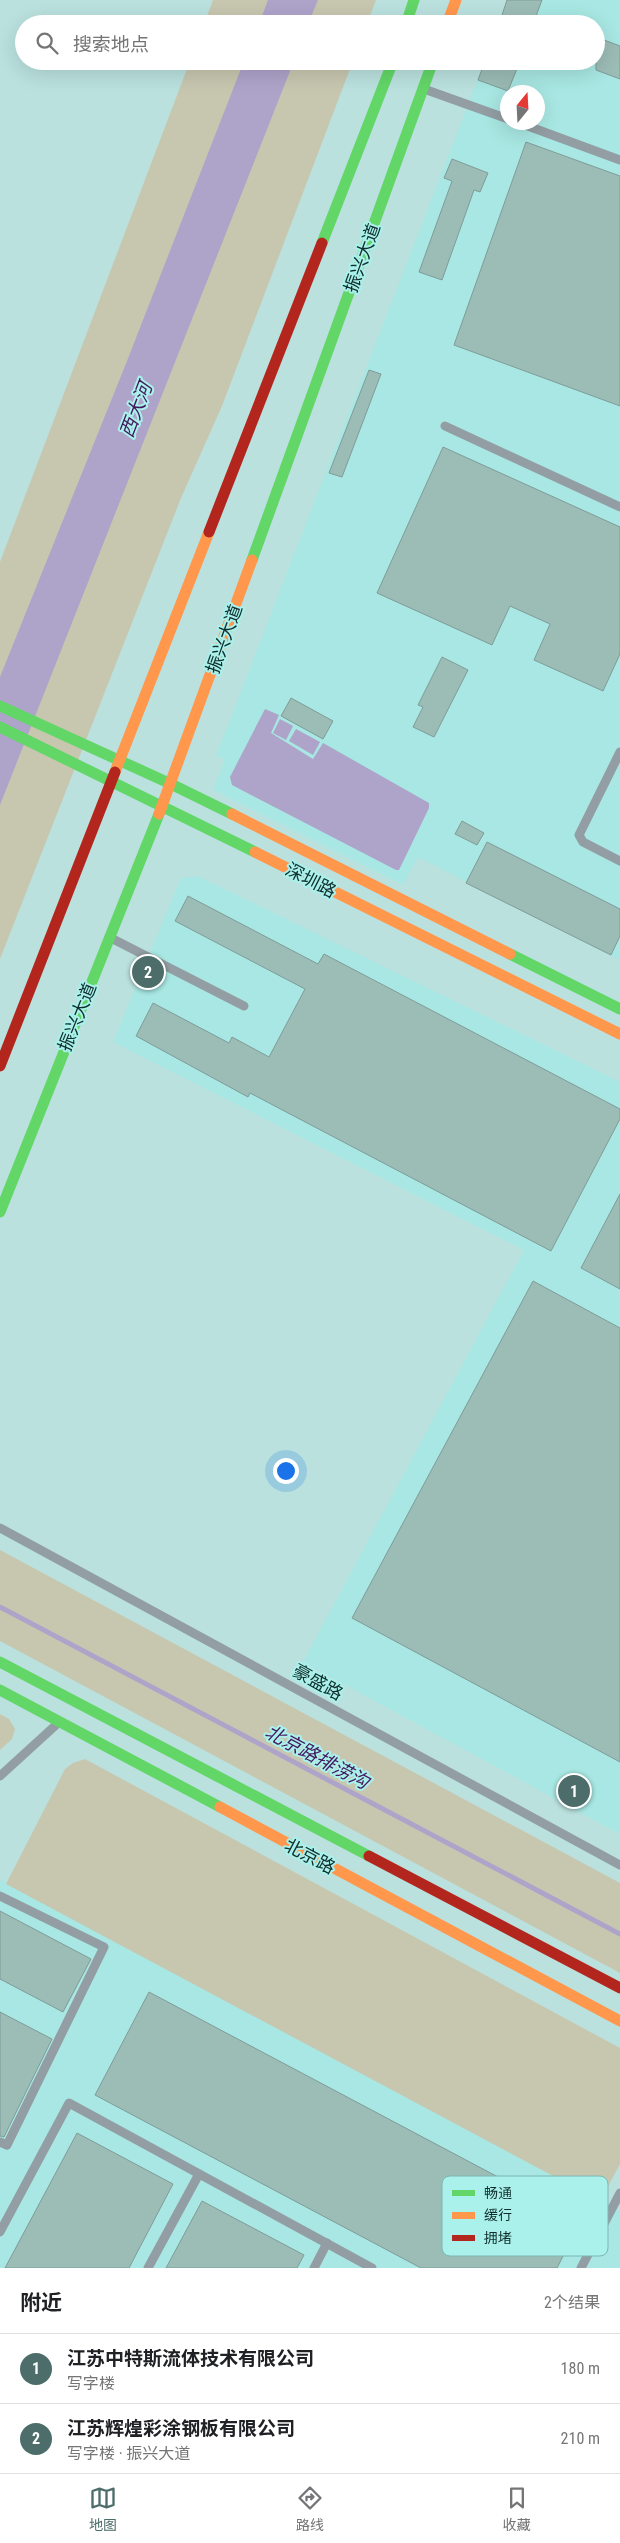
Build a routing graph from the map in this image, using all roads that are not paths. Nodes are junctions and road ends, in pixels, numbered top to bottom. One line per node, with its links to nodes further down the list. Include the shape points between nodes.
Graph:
1 (414, 0): 3 (main road)
2 (456, 0): 4 (main road)
3 (409, 15)
4 (450, 15)
5 (389, 70): 16 (main road)
6 (430, 70): 7 (main road, 振兴大道)
7 (423, 89): 8 (lane); 18 (main road, 振兴大道)
8 (500, 116)
9 (539, 130): 10 (lane)
10 (620, 160)
11 (445, 426): 12 (lane)
12 (620, 507)
13 (0, 706): 16 (main road, 深圳路)
14 (0, 727): 17 (main road, 深圳路)
15 (620, 752): 20 (lane, via 579,835 583,842)
16 (120, 760): 17 (main road); 18 (main road, 深圳路)
17 (111, 781): 19 (main road, 深圳路); 25 (main road)
18 (171, 784): 19 (main road, 振兴大道); 23 (main road, 深圳路)
19 (163, 806): 21 (main road, 振兴大道); 24 (main road, 深圳路)
20 (620, 861)
21 (109, 937): 22 (lane); 26 (main road, 振兴大道)
22 (244, 1006)
23 (620, 1009)
24 (620, 1034)
25 (0, 1066)
26 (0, 1212)
27 (0, 1528): 32 (lane, 豪盛路)
28 (0, 1662): 34 (main road, 北京路)
29 (0, 1690): 30 (main road, 北京路)
30 (60, 1722): 31 (lane); 35 (main road, 北京路)
31 (0, 1776)
32 (620, 1865)
33 (0, 1896): 36 (lane, via 104,1947 7,2145)
34 (620, 1988)
35 (620, 2021)
36 (0, 2142)
37 (199, 2174): 40 (lane, via 69,2103); 41 (lane); 43 (lane)
38 (620, 2193): 39 (lane)
39 (608, 2216)
40 (0, 2232)
41 (327, 2243): 44 (lane); 45 (lane)
42 (587, 2256): 46 (lane)
43 (148, 2268)
44 (314, 2268)
45 (372, 2268)
46 (581, 2268)

